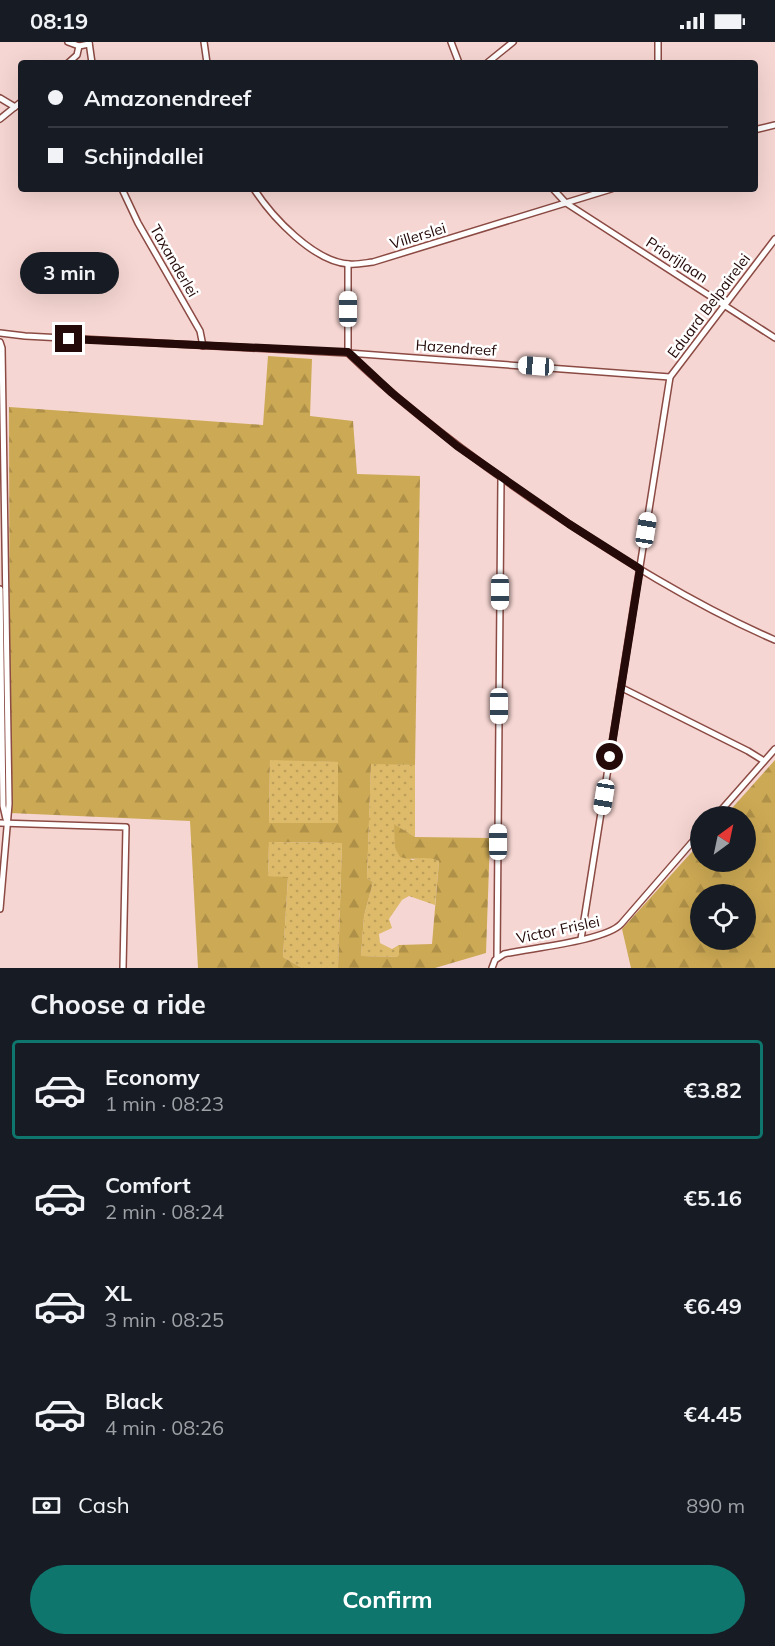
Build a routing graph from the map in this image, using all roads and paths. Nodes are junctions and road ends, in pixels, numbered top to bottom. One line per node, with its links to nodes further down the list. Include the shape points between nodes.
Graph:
1 (69, 42): 7 (street)
2 (204, 42): 12 (street)
3 (452, 42): 13 (street)
4 (513, 42): 14 (street)
5 (658, 42): 15 (street)
6 (89, 43): 7 (street); 9 (street)
7 (79, 46): 8 (street)
8 (77, 55): 9 (street); 10 (street)
9 (91, 55): 11 (street)
10 (71, 60)
11 (92, 60)
12 (207, 60)
13 (458, 60)
14 (491, 60)
15 (658, 60)
16 (0, 98): 18 (street)
17 (18, 104): 18 (street)
18 (15, 107): 19 (street)
19 (0, 119)
20 (775, 125): 21 (street)
21 (758, 129)
22 (123, 192): 33 (street, Taxanderlei, via 200,331)
23 (256, 192): 28 (street, Villerslei, via 304,244)
24 (556, 192): 26 (street, Priorijlaan)
25 (601, 192): 26 (street, Villerslei)
26 (566, 203): 28 (street, Villerslei, via 372,262); 29 (street, Priorijlaan)
27 (775, 239): 29 (street, Eduard Belpairelei)
28 (348, 264): 34 (street)
29 (725, 305): 31 (street, Priorijlaan); 35 (street, Eduard Belpairelei)
30 (0, 333): 32 (street); 33 (street, Hazendreef)
31 (775, 338)
32 (0, 342): 45 (street)
33 (203, 346): 34 (street, Hazendreef)
34 (348, 352): 35 (street, Hazendreef); 36 (street, via 424,420)
35 (670, 377): 37 (street, Eduard Belpairelei)
36 (501, 478): 37 (street); 49 (street)
37 (640, 569): 39 (street); 40 (street, Eduard Belpairelei)
38 (0, 590): 45 (street, via 3,806)
39 (775, 640)
40 (622, 688): 42 (street); 48 (street, Eduard Belpairelei)
41 (775, 748): 42 (street)
42 (764, 761): 43 (street)
43 (725, 806)
44 (0, 823): 45 (street)
45 (8, 823): 47 (street); 50 (street, via 126,827)
46 (690, 844): 48 (street, Victor Frislei, via 617,927)
47 (0, 909)
48 (581, 939): 49 (street, Victor Frislei)
49 (497, 958): 51 (street)
50 (123, 968)
51 (492, 968)

